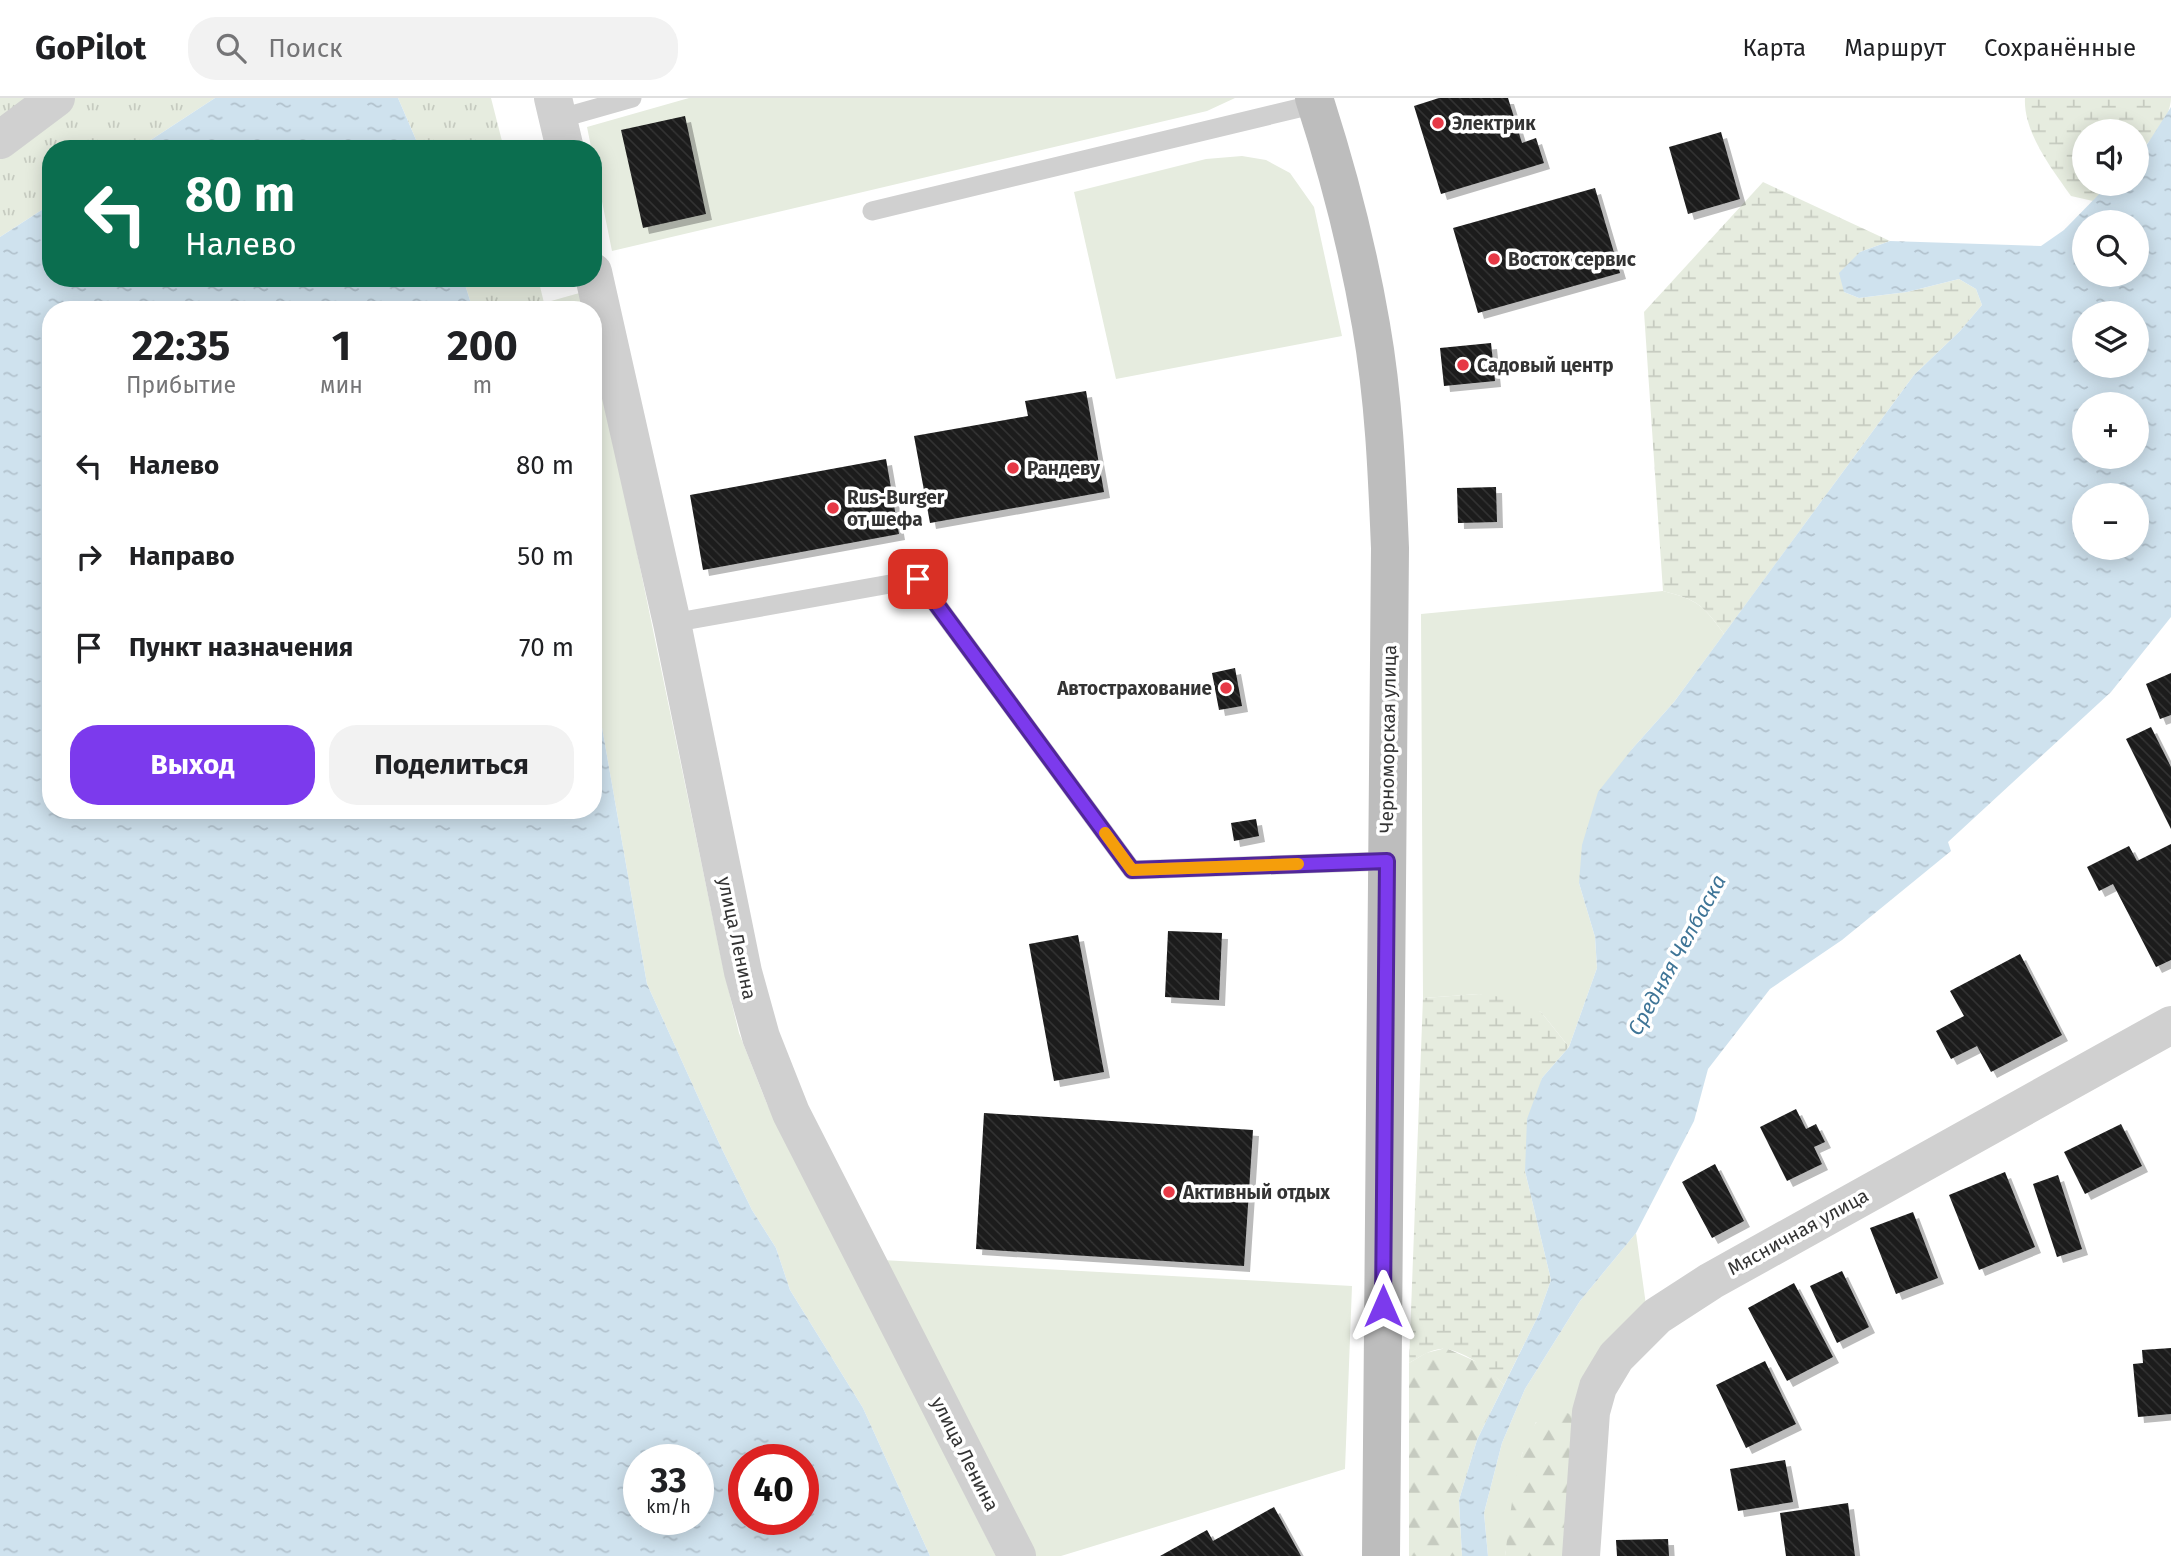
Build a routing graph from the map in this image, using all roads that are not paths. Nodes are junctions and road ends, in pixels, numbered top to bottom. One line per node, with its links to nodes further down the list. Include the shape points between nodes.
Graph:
1 (56, 98): 5 (street)
2 (632, 98): 4 (lane)
3 (1315, 101): 6 (lane); 9 (street, Черноморская улица, via 1354,239 1372,327 1384,425 1390,548)
4 (559, 122)
5 (0, 141)
6 (872, 211)
7 (602, 312): 8 (street, улица Ленина)
8 (672, 623): 9 (lane, via 918,579 1132,870); 11 (street, улица Ленина, via 761,1037 791,1113)
9 (1387, 861): 12 (street, Черноморская улица)
10 (2171, 1025): 13 (street, Мясничная улица, via 1711,1280 1657,1316 1616,1357 1598,1387 1591,1412)
11 (1017, 1556)
12 (1381, 1556)
13 (1581, 1556)

